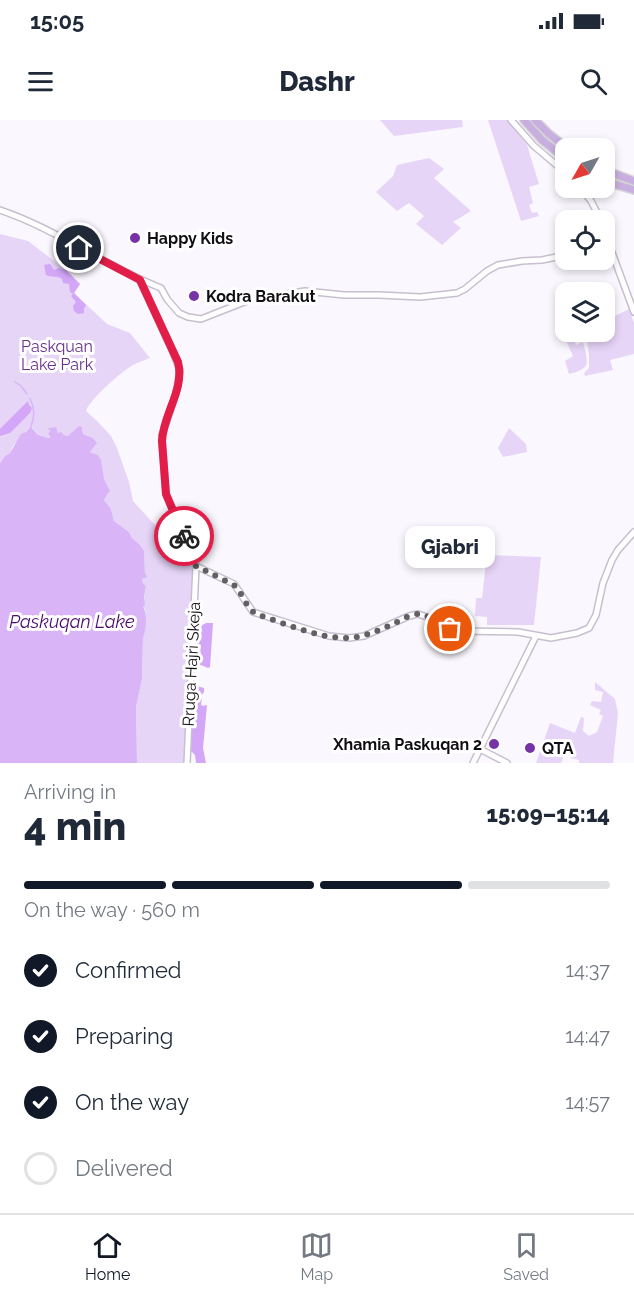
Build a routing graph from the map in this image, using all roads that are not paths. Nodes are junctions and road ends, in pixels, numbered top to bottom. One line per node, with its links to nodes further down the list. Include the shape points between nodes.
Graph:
1 (511, 120): 6 (street)
2 (524, 120): 5 (highway)
3 (535, 120): 4 (highway)
4 (555, 139)
5 (555, 150)
6 (555, 164)
7 (615, 174): 8 (highway)
8 (634, 181)
9 (615, 185): 10 (highway)
10 (634, 190)
11 (0, 210): 14 (street)
12 (555, 257): 14 (street, via 498,265 457,293 420,297 344,296 305,291 244,302 201,319 179,313 162,288)
13 (615, 260): 15 (street)
14 (140, 280): 17 (street, via 180,370 162,435 165,487)
15 (634, 312)
16 (634, 532): 18 (street, via 612,560 589,628 558,638)
17 (196, 566): 18 (street, via 237,586 253,612 328,636 364,636 418,614 456,631); 20 (street, Rruga Hajri Skeja)
18 (536, 636): 19 (street)
19 (480, 749): 21 (street); 22 (street)
20 (187, 763)
21 (472, 763)
22 (507, 763)

